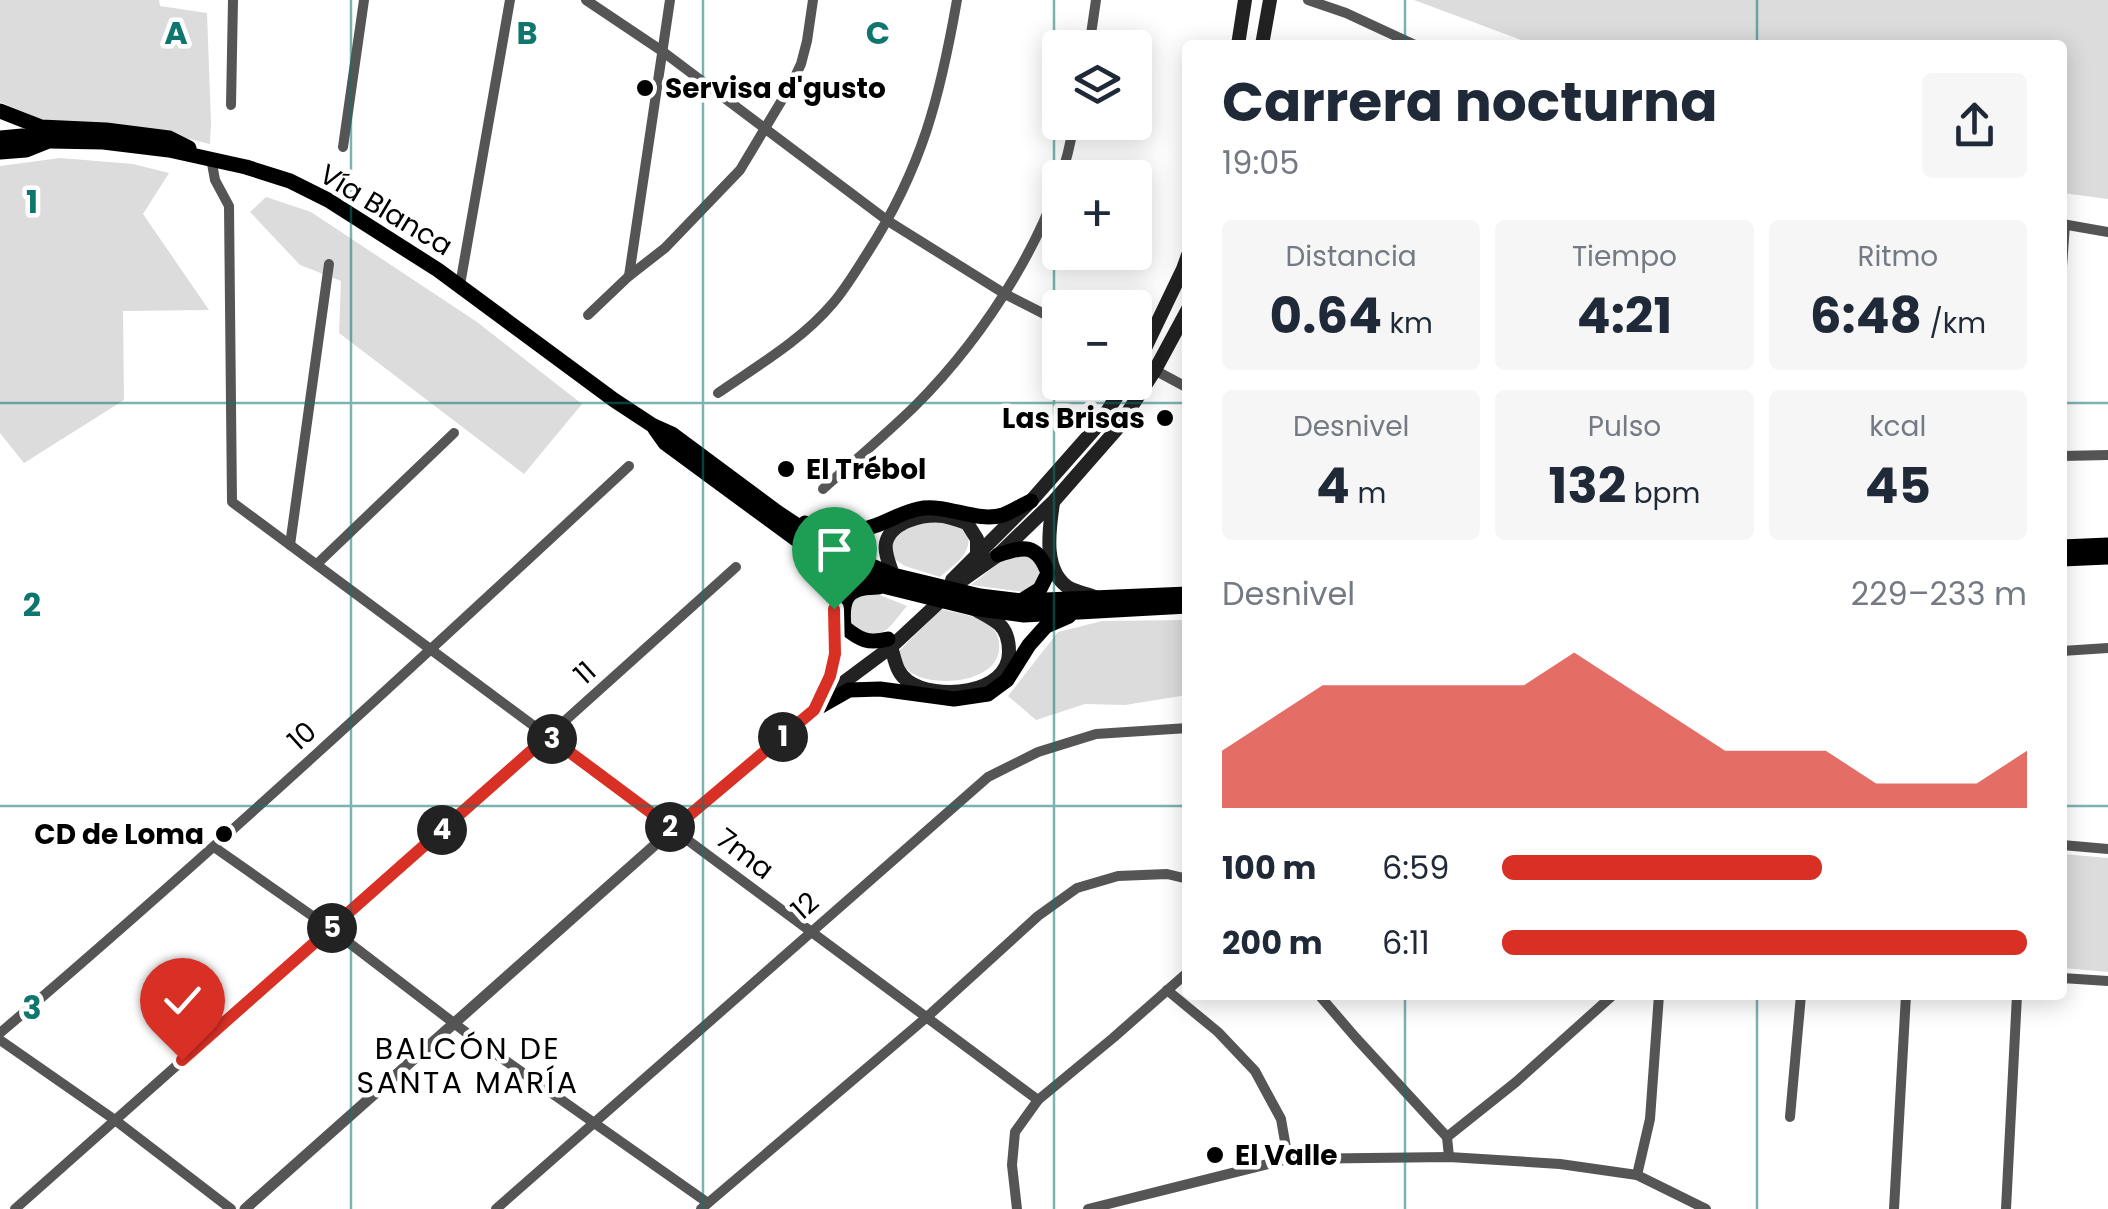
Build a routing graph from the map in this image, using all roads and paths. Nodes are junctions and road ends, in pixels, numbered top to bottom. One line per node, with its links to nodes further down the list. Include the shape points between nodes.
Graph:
1 (233, 0): 17 (street)
2 (364, 0): 23 (street)
3 (510, 0): 32 (street)
4 (586, 0): 16 (street)
5 (670, 0): 16 (street)
6 (813, 0): 19 (street, via 801,64)
7 (957, 0): 26 (street, via 934,113)
8 (1096, 0): 12 (street)
9 (1245, 0): 13 (main road)
10 (1270, 0): 14 (main road)
11 (1308, 0): 15 (street)
12 (1092, 30)
13 (1239, 40)
14 (1263, 40)
15 (1403, 40)
16 (662, 51): 19 (street); 31 (street)
17 (231, 105)
18 (0, 111): 25 (highway, via 41,127 169,138)
19 (765, 130): 26 (street); 31 (street, via 704,209)
20 (0, 138): 22 (highway, Vía Blanca)
21 (1072, 140): 33 (street, via 1046,217)
22 (50, 141): 24 (highway, Vía Blanca); 25 (highway, Vía Blanca)
23 (343, 147)
24 (0, 152)
25 (211, 158): 32 (highway, Vía Blanca, via 328,200); 52 (street, 7ma, via 229,206 232,502)
26 (888, 221): 33 (street); 41 (street, via 832,305)
27 (2067, 225): 28 (street)
28 (2108, 232)
29 (328, 264): 52 (street)
30 (1182, 272): 37 (main road)
31 (629, 276): 35 (street)
32 (460, 285): 43 (highway, Vía Blanca)
33 (1005, 294): 34 (street); 48 (street, via 915,406)
34 (1042, 313)
35 (588, 316)
36 (1182, 320): 39 (main road)
37 (1152, 331)
38 (1152, 369): 39 (street)
39 (1155, 370): 40 (street); 50 (main road, via 1117,430)
40 (1182, 385)
41 (718, 393)
42 (1115, 400): 49 (main road)
43 (652, 425): 51 (highway, Vía Blanca); 55 (highway, Vía Blanca, via 666,443)
44 (454, 432): 60 (street)
45 (2108, 454): 46 (street)
46 (2067, 456)
47 (630, 466): 72 (street, 10)
48 (822, 489)
49 (1031, 501): 51 (highway, via 1000,516 918,509 848,532); 56 (main road)
50 (1054, 502): 57 (main road); 65 (main road, via 1048,534 1057,573 1068,588)
51 (777, 512): 63 (highway, Vía Blanca)
52 (290, 545): 60 (street, 7ma)
53 (2108, 545): 54 (highway)
54 (2067, 547)
55 (816, 554): 63 (highway, Vía Blanca, via 850,572); 75 (street, via 828,578 836,632 830,676)
56 (977, 554): 62 (main road); 63 (main road, via 967,523 915,518 886,540)
57 (998, 554): 62 (main road); 66 (highway, via 1020,548 1043,560 1048,572 1040,589)
58 (2108, 557): 59 (highway)
59 (2067, 560)
60 (316, 564): 72 (street, 7ma)
61 (736, 566): 77 (street, 11)
62 (959, 579): 70 (main road)
63 (890, 581): 66 (highway, Vía Blanca); 68 (highway, Vía Blanca); 70 (highway, via 853,591 842,606 844,627 858,638)
64 (1182, 594): 65 (highway, Vía Blanca)
65 (1098, 598): 66 (highway, Vía Blanca)
66 (1021, 601)
67 (1182, 606): 69 (highway, Vía Blanca)
68 (972, 608): 69 (highway, Vía Blanca, via 1024,615); 70 (main road, via 1002,626 1010,642 1009,662 986,687 930,690 908,682)
69 (1079, 612): 75 (highway, via 1046,626 1008,680 988,694 954,699 849,690)
70 (890, 643): 74 (main road)
71 (2108, 648): 73 (street)
72 (432, 650): 77 (street, 7ma); 80 (street, 10)
73 (2067, 651)
74 (840, 686): 75 (street)
75 (814, 710): 78 (street)
76 (1182, 728): 84 (street, 12, via 1096,734 1038,752 988,778)
77 (548, 736): 78 (street, 7ma); 83 (street, 11)
78 (673, 829): 84 (street, 7ma); 96 (street)
79 (2067, 846): 81 (street)
80 (214, 847): 83 (street); 97 (street, 10)
81 (2108, 849)
82 (1182, 878): 95 (street, via 1118,876 1077,888)
83 (331, 929): 96 (street); 100 (street, 11)
84 (811, 931): 95 (street, 7ma); 101 (street, 12)
85 (1182, 977): 88 (street)
86 (2067, 978): 87 (street)
87 (2108, 981)
88 (1167, 990): 98 (street); 103 (street, via 1255,1071 1281,1119)
89 (1323, 1000): 102 (street)
90 (1609, 1000): 102 (street)
91 (1659, 1000): 105 (street, via 1650,1119)
92 (1801, 1000): 99 (street)
93 (1906, 1000): 114 (street)
94 (2017, 1000): 115 (street)
95 (927, 1017): 98 (street, 7ma); 106 (street)
96 (454, 1023): 101 (street); 109 (street)
97 (0, 1036): 100 (street)
98 (1038, 1100): 111 (street, via 1015,1132)
99 (1790, 1117)
100 (114, 1120): 107 (street, 11); 108 (street)
101 (594, 1122): 106 (street); 110 (street, 12)
102 (1448, 1137): 104 (street)
103 (1288, 1158): 104 (street); 112 (street)
104 (1449, 1158): 105 (street)
105 (1637, 1175): 113 (street)
106 (704, 1206)
107 (15, 1209)
108 (230, 1209)
109 (245, 1209)
110 (496, 1209)
111 (1017, 1209)
112 (1088, 1209)
113 (1706, 1209)
114 (1894, 1209)
115 (2006, 1209)

